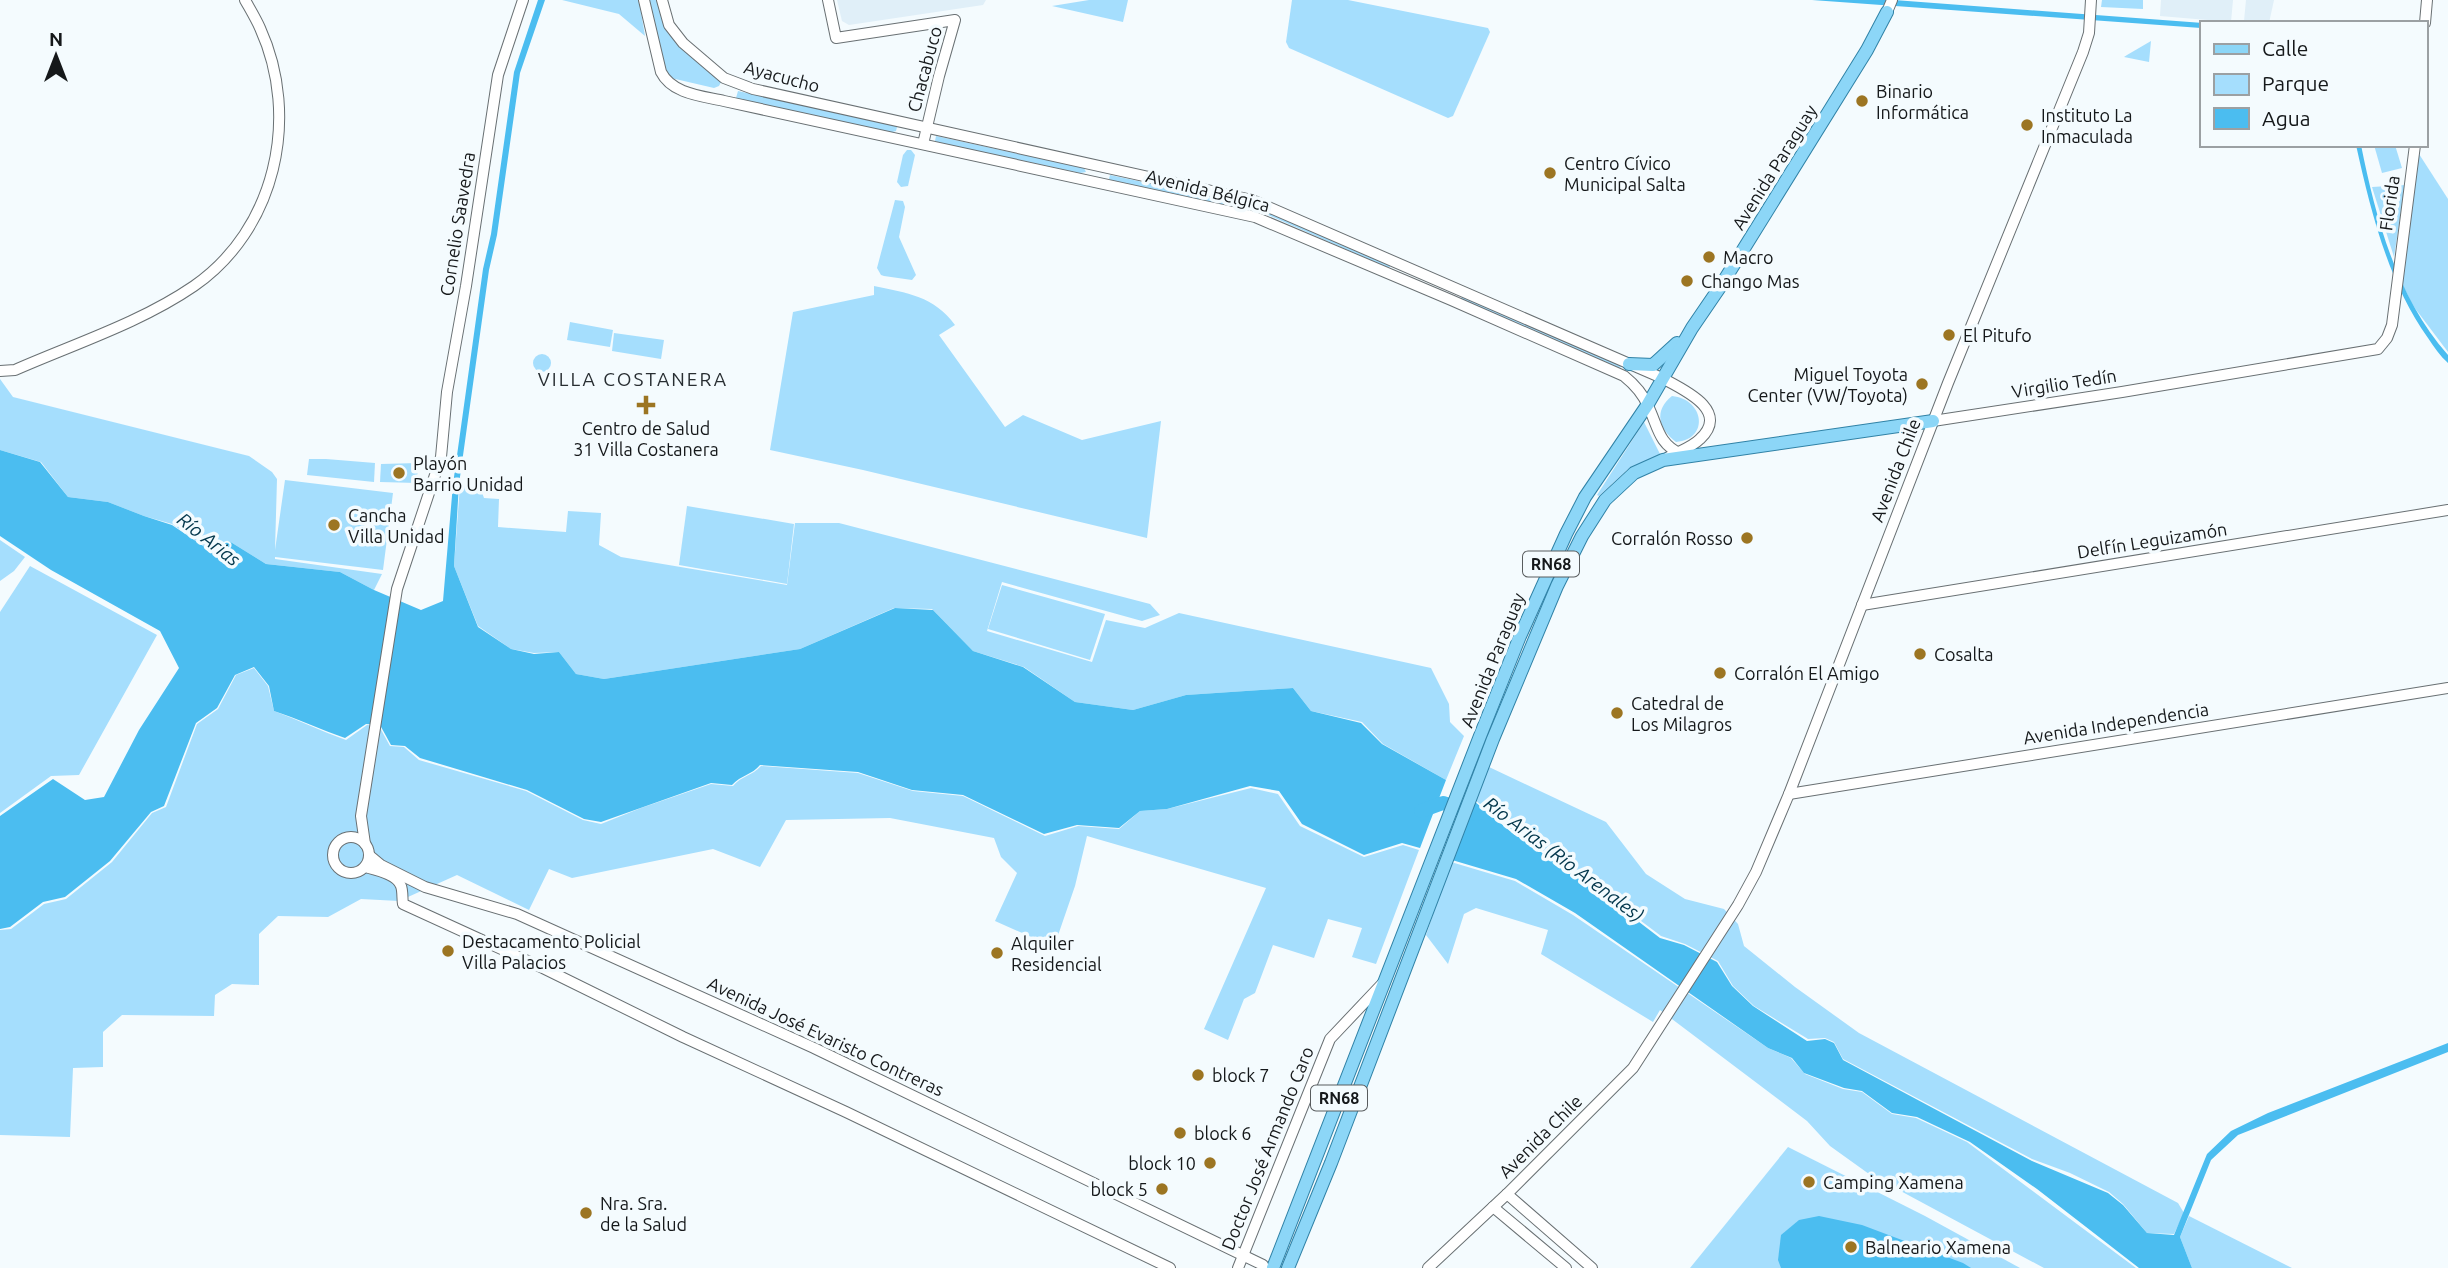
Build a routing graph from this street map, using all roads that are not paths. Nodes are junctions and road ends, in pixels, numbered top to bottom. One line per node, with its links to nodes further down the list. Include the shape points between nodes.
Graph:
1 (245, 0): 17 (main road, via 270,56 278,122 271,184 248,230 213,272 160,307)
2 (523, 0): 26 (main road, Cornelio Saavedra, via 498,75 440,457 397,589)
3 (644, 0): 12 (main road, Avenida Bélgica, via 656,56 664,79 674,88)
4 (662, 0): 10 (main road, Ayacucho, via 674,34 724,78)
5 (828, 0): 11 (main road, Chacabuco, via 836,38 956,20)
6 (2091, 0): 20 (main road, Avenida Chile, via 2083,52)
7 (2427, 0): 9 (main road)
8 (1890, 6): 15 (main road, Avenida Paraguay)
9 (2425, 21)
10 (849, 111): 11 (main road, Avenida Bélgica)
11 (927, 128): 12 (main road, Chacabuco); 16 (main road, Avenida Bélgica, via 1252,200)
12 (923, 144): 19 (main road, Avenida Bélgica, via 1255,217 1624,376)
13 (2415, 147): 14 (main road, Florida)
14 (2396, 284): 20 (main road, Virgilio Tedín, via 2392,325 2378,349)
15 (1692, 328): 16 (main road, via 1653,365); 18 (main road, Avenida Paraguay)
16 (1629, 364): 18 (main road, Avenida Bélgica)
17 (2, 372)
18 (1662, 378): 19 (main road, Avenida Paraguay); 21 (main road, via 1699,399 1708,414 1701,438)
19 (1648, 404): 21 (main road, via 1660,438); 31 (main road, Avenida Paraguay / RN68, via 1585,497 1520,636 1479,736)
20 (1933, 421): 21 (main road, Virgilio Tedín); 23 (main road, Avenida Chile)
21 (1682, 454): 31 (main road, Avenida Paraguay / RN68, via 1634,473 1617,486 1581,536)
22 (2448, 510): 23 (main road, Delfín Leguizamón)
23 (1862, 605): 25 (main road, Avenida Chile)
24 (2448, 688): 25 (main road, Avenida Independencia)
25 (1789, 794): 33 (main road, Avenida Chile, via 1731,918 1628,1074)
26 (361, 816): 27 (main road); 28 (main road, Cornelio Saavedra)
27 (343, 838): 28 (main road, via 355,837); 30 (main road, via 332,850 336,866 350,873)
28 (365, 844): 29 (main road)
29 (369, 855): 30 (main road); 35 (main road, Avenida José Evaristo Contreras, via 425,887 517,914 801,1042)
30 (365, 867): 37 (main road, via 396,880 402,887 403,905)
31 (1412, 931): 32 (main road, Avenida Paraguay / RN68); 39 (main road, Avenida Paraguay / RN68, via 1335,1151)
32 (1386, 979): 35 (main road, Doctor José Armando Caro, via 1330,1039); 36 (main road, Avenida Paraguay / RN68)
33 (1507, 1194): 34 (main road, Avenida Chile); 42 (main road)
34 (1493, 1207): 40 (main road, Avenida Chile); 41 (main road)
35 (1242, 1254): 36 (main road, Avenida José Evaristo Contreras); 38 (main road, Doctor José Armando Caro)
36 (1267, 1267)
37 (1170, 1268)
38 (1238, 1268)
39 (1288, 1268)
40 (1428, 1268)
41 (1566, 1268)
42 (1592, 1268)

